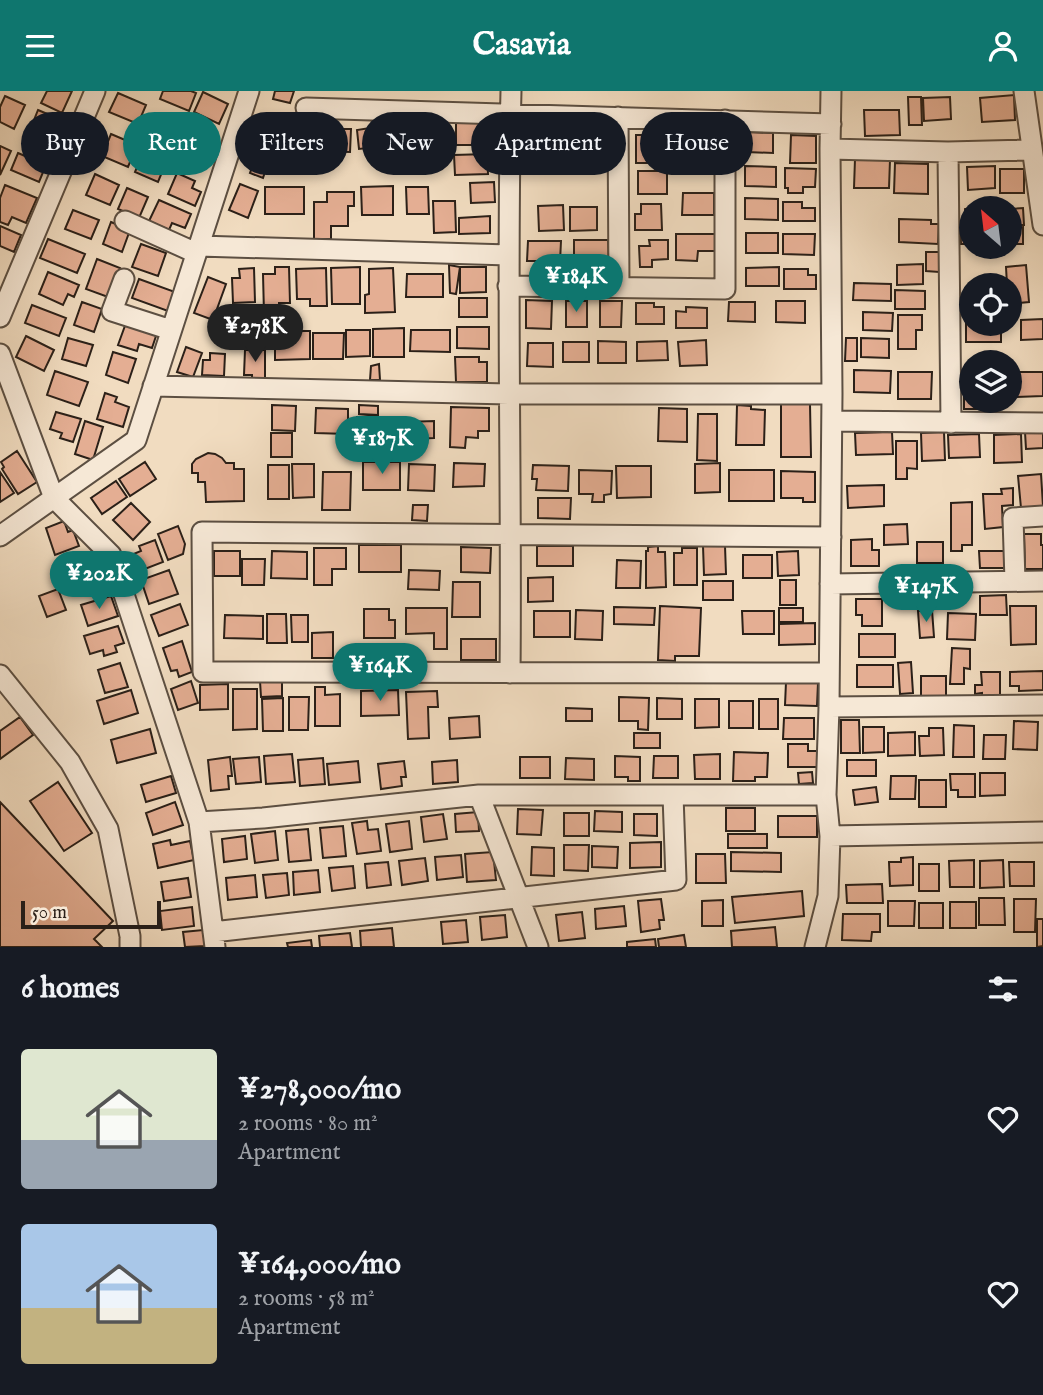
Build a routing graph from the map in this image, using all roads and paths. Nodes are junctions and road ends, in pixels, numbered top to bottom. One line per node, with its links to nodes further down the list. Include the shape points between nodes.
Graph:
1 (95, 91): 24 (street)
2 (249, 91): 19 (street)
3 (511, 91): 7 (street)
4 (831, 91): 10 (street)
5 (1024, 91): 12 (street)
6 (306, 108): 8 (street)
7 (511, 112)
8 (471, 113)
9 (753, 121): 10 (street)
10 (831, 124): 11 (street)
11 (830, 149): 13 (street); 29 (street)
12 (1031, 150): 13 (street); 18 (street)
13 (948, 152): 31 (street)
14 (510, 175): 20 (street)
15 (619, 175): 23 (street)
16 (725, 175): 23 (street, via 725,289)
17 (125, 221): 19 (street)
18 (1043, 225)
19 (197, 249): 20 (street); 25 (street)
20 (509, 255): 22 (street)
21 (124, 279): 25 (street, via 112,311)
22 (508, 286): 23 (street); 28 (street)
23 (620, 287)
24 (0, 317)
25 (171, 330): 27 (street)
26 (0, 354): 33 (street)
27 (153, 386): 28 (street); 33 (street, via 136,440)
28 (509, 394): 29 (street); 35 (street)
29 (832, 394): 30 (street)
30 (832, 421): 31 (street); 37 (street)
31 (951, 423): 32 (street)
32 (1043, 423)
33 (54, 498): 36 (street); 49 (street, via 111,555)
34 (1043, 516): 38 (street, via 1013,518)
35 (511, 535): 37 (street); 41 (street); 41 (street, via 202,532 203,672)
36 (0, 536)
37 (831, 537): 40 (street)
38 (1015, 581): 39 (street); 40 (street)
39 (1043, 581)
40 (831, 584): 42 (street)
41 (510, 673): 42 (street)
42 (830, 673): 45 (street)
43 (0, 675): 54 (street, via 70,762 108,828)
44 (1043, 705): 45 (street)
45 (829, 707): 48 (street)
46 (479, 795): 47 (street); 49 (street); 52 (street)
47 (673, 795): 48 (street); 52 (street, via 676,880)
48 (826, 795): 51 (street)
49 (199, 822): 53 (street)
50 (1043, 832): 51 (street)
51 (830, 836): 56 (street, via 828,895)
52 (518, 897): 53 (street); 55 (street)
53 (214, 939)
54 (130, 947)
55 (538, 947)
56 (815, 947)

